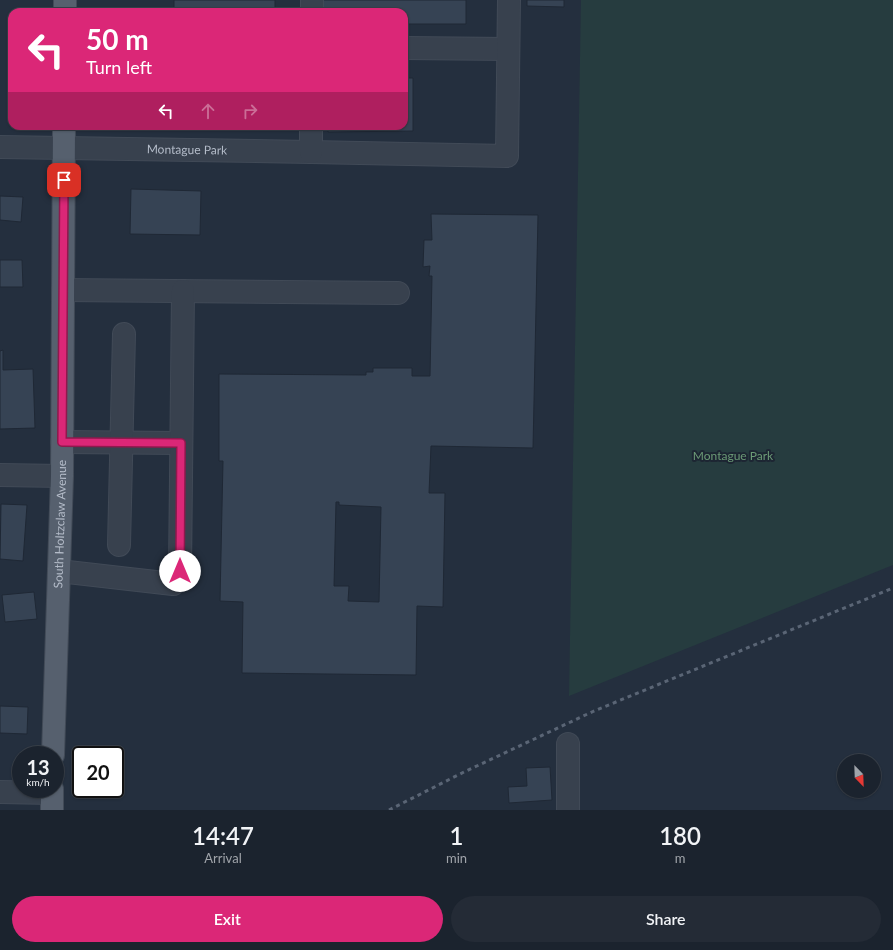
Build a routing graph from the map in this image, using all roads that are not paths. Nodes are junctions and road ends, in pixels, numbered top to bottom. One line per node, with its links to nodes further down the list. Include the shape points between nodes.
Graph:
1 (509, 0): 3 (street)
2 (408, 48): 3 (street)
3 (508, 49): 8 (street, Montague Park, via 507,156)
4 (64, 130): 7 (main road, South Holtzclaw Avenue)
5 (311, 130): 8 (street)
6 (0, 147): 7 (street, Montague Park)
7 (64, 148): 8 (street, Montague Park); 9 (main road, South Holtzclaw Avenue)
8 (311, 152)
9 (63, 290): 10 (street); 13 (main road, South Holtzclaw Avenue)
10 (183, 291): 11 (street); 15 (street)
11 (398, 293)
12 (124, 334): 14 (street)
13 (62, 442): 14 (street); 17 (main road, South Holtzclaw Avenue)
14 (122, 443): 15 (street); 18 (street)
15 (181, 443): 19 (street, via 180,571 173,584)
16 (0, 475): 17 (street)
17 (62, 476): 19 (main road, South Holtzclaw Avenue)
18 (119, 545)
19 (59, 571): 21 (main road, South Holtzclaw Avenue)
20 (568, 744): 24 (street)
21 (53, 746)
22 (0, 792): 23 (street)
23 (12, 793)
24 (568, 810)

